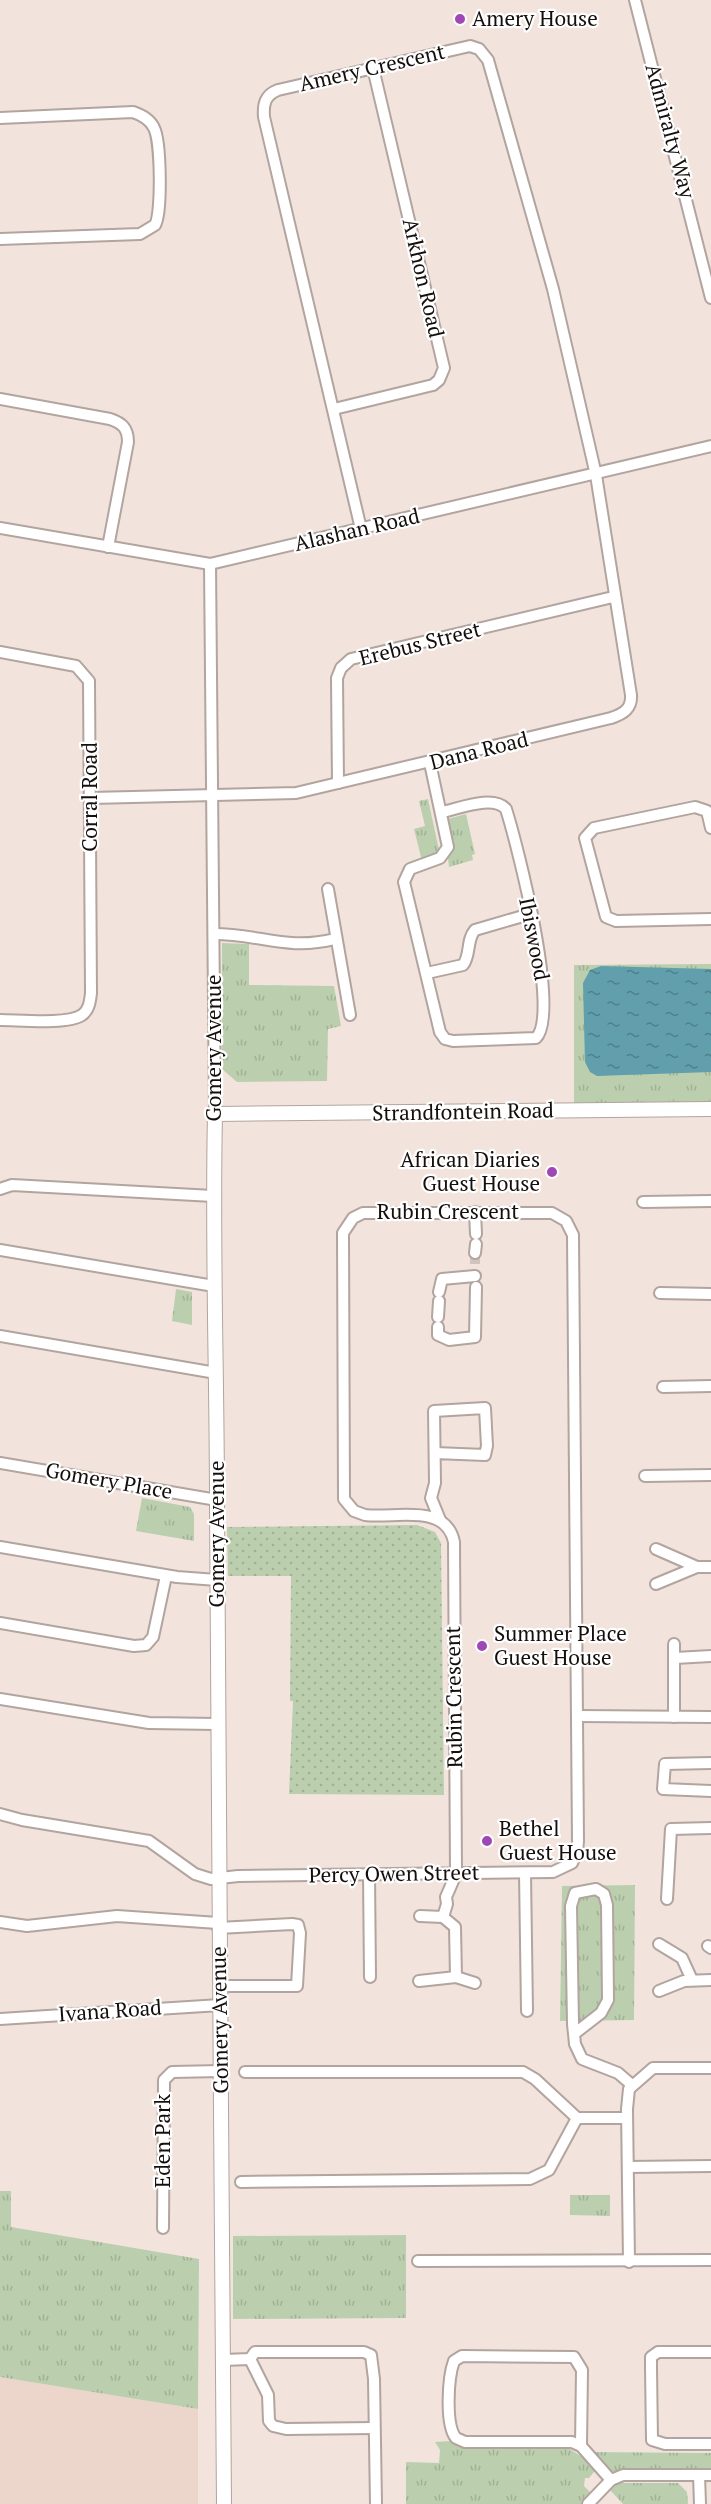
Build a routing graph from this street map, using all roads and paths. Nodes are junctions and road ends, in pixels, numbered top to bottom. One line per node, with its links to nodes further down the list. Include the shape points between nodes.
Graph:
1 (635, 0): 5 (street, Admiralty Way)
2 (373, 68): 7 (street, Arkhon Road, via 444,368 432,385); 7 (street, Amery Crescent, via 278,90 269,95 263,108); 9 (street, Amery Crescent, via 470,46 488,60 550,278)
3 (0, 118): 4 (street, via 133,112 145,117 157,135 159,210 155,225 140,234)
4 (0, 239)
5 (711, 298)
6 (0, 399): 12 (street, via 110,419 126,429 128,442)
7 (334, 409): 11 (street, Amery Crescent)
8 (711, 446): 9 (street, Alashan Road)
9 (596, 475): 11 (street, Alashan Road); 14 (street, Dana Road)
10 (0, 528): 12 (street, Alashan Road)
11 (361, 529): 13 (street, Alashan Road)
12 (108, 547): 13 (street, Alashan Road)
13 (210, 564): 18 (street, Gomery Avenue)
14 (613, 597): 16 (street, Dana Road, via 631,700 622,714); 17 (street, Erebus Street, via 351,659 337,678)
15 (0, 652): 19 (street, Corral Road, via 71,664 87,676)
16 (430, 763): 17 (street, Dana Road); 20 (street, Ibiswood)
17 (338, 783): 18 (street, Dana Road, via 296,794)
18 (213, 797): 19 (street, Dana Road); 25 (street, Gomery Avenue)
19 (90, 798): 29 (street, Corral Road, via 91,993 87,1010 79,1017 64,1020)
20 (442, 812): 23 (street, Ibiswood, via 487,803 504,806); 27 (street, Ibiswood, via 447,851 440,858 410,869 404,882)
21 (711, 828): 24 (street, via 707,811 695,807 594,828 585,838 606,917 616,921)
22 (328, 889): 26 (street)
23 (530, 914): 27 (street, via 475,930 463,965); 27 (street, Ibiswood, via 543,977 543,1023 536,1038 445,1039 438,1027)
24 (711, 919)
25 (214, 934): 26 (street, via 247,935 296,945); 31 (street, Gomery Avenue)
26 (335, 939): 28 (street)
27 (428, 973)
28 (350, 1015)
29 (0, 1020)
30 (711, 1109): 31 (street, Strandfontein Road)
31 (215, 1114): 33 (street, Gomery Avenue)
32 (0, 1189): 33 (street, via 12,1185)
33 (213, 1196): 39 (street, Gomery Avenue)
34 (711, 1201): 35 (street)
35 (643, 1202)
36 (475, 1212): 38 (street); 51 (street, Rubin Crescent, via 363,1213 347,1224 342,1242 344,1499 354,1511 365,1515); 64 (street, Rubin Crescent, via 552,1213 566,1221 573,1235)
37 (0, 1250): 39 (street)
38 (475, 1280): 38 (street, via 475,1337 444,1339 438,1335 442,1279)
39 (214, 1286): 43 (street, Gomery Avenue)
40 (660, 1293): 41 (street)
41 (711, 1294)
42 (0, 1336): 43 (street)
43 (216, 1373): 50 (street, Gomery Avenue)
44 (711, 1386): 45 (street)
45 (663, 1387)
46 (435, 1453): 46 (street, via 434,1410 485,1408 485,1455); 51 (street, via 435,1487 431,1498)
47 (0, 1463): 50 (street, Gomery Place)
48 (711, 1475): 49 (street)
49 (645, 1476)
50 (217, 1500): 57 (street, Gomery Avenue)
51 (440, 1520): 75 (street, Rubin Crescent, via 450,1529 454,1547)
52 (0, 1547): 56 (street)
53 (656, 1549): 54 (street)
54 (697, 1567): 55 (street); 58 (street)
55 (711, 1567)
56 (165, 1576): 57 (street); 59 (street, via 153,1637 146,1645)
57 (217, 1580): 67 (street, Gomery Avenue)
58 (656, 1584)
59 (0, 1623)
60 (674, 1644): 62 (street)
61 (711, 1656): 62 (street)
62 (675, 1658): 65 (street)
63 (0, 1699): 67 (street, via 149,1723)
64 (577, 1716): 65 (street); 72 (street, Rubin Crescent, via 577,1848)
65 (674, 1717): 66 (street)
66 (711, 1717)
67 (217, 1724): 76 (street, Gomery Avenue)
68 (711, 1763): 69 (street, via 665,1764 663,1789)
69 (711, 1791)
70 (0, 1814): 76 (street, via 139,1838 158,1846 200,1876)
71 (711, 1828): 77 (street, via 671,1829)
72 (568, 1866): 73 (street, Percy Owen Street, via 553,1872)
73 (525, 1873): 75 (street, Percy Owen Street); 92 (street)
74 (369, 1874): 75 (street, Percy Owen Street); 76 (street, Percy Owen Street); 83 (street)
75 (456, 1874): 79 (street, Rubin Crescent)
76 (219, 1879): 81 (street, Gomery Avenue)
77 (668, 1899)
78 (420, 1916): 79 (street)
79 (443, 1917): 84 (street, via 454,1927)
80 (0, 1922): 81 (street, via 27,1926 125,1916)
81 (218, 1925): 89 (street, Gomery Avenue); 89 (street, via 295,1924 300,1933 297,1986)
82 (659, 1944): 85 (street, via 682,1958)
83 (370, 1977)
84 (456, 1977): 87 (street); 88 (street)
85 (692, 1980): 86 (street); 90 (street)
86 (711, 1980)
87 (419, 1981)
88 (475, 1983)
89 (220, 1986): 91 (street, Gomery Avenue)
90 (659, 1991)
91 (220, 2005): 93 (street, Ivana Road); 96 (street, Gomery Avenue)
92 (527, 2012)
93 (0, 2019)
94 (574, 2034): 94 (street, via 573,1899 581,1890 596,1889 604,1894 607,1905 608,2000 601,2013); 98 (street, via 582,2059 618,2073)
95 (711, 2068): 98 (street, via 653,2068)
96 (221, 2072): 104 (street, Eden Park, via 172,2072 164,2080); 110 (street, Gomery Avenue)
97 (245, 2072): 99 (street, via 523,2072 536,2079)
98 (632, 2085): 100 (street)
99 (577, 2118): 100 (street); 103 (street, via 549,2170 530,2179)
100 (627, 2118): 102 (street)
101 (711, 2166): 102 (street)
102 (628, 2167): 107 (street)
103 (241, 2182)
104 (163, 2228)
105 (711, 2260): 107 (street)
106 (418, 2261): 107 (street)
107 (628, 2262)
108 (711, 2352): 112 (street, via 654,2354 651,2414 654,2441)
109 (250, 2359): 110 (street); 111 (street, via 268,2395 269,2421 273,2426); 111 (street, via 255,2352 368,2353 374,2362)
110 (223, 2360): 116 (street, Gomery Avenue)
111 (374, 2428): 117 (street)
112 (711, 2444)
113 (581, 2446): 113 (street, via 566,2442 456,2439 451,2430 449,2400 454,2361 462,2356 574,2357 582,2370); 115 (street)
114 (705, 2475): 115 (street, via 628,2475); 119 (street)
115 (611, 2480): 118 (street)
116 (224, 2504)
117 (376, 2504)
118 (588, 2504)
119 (700, 2504)

